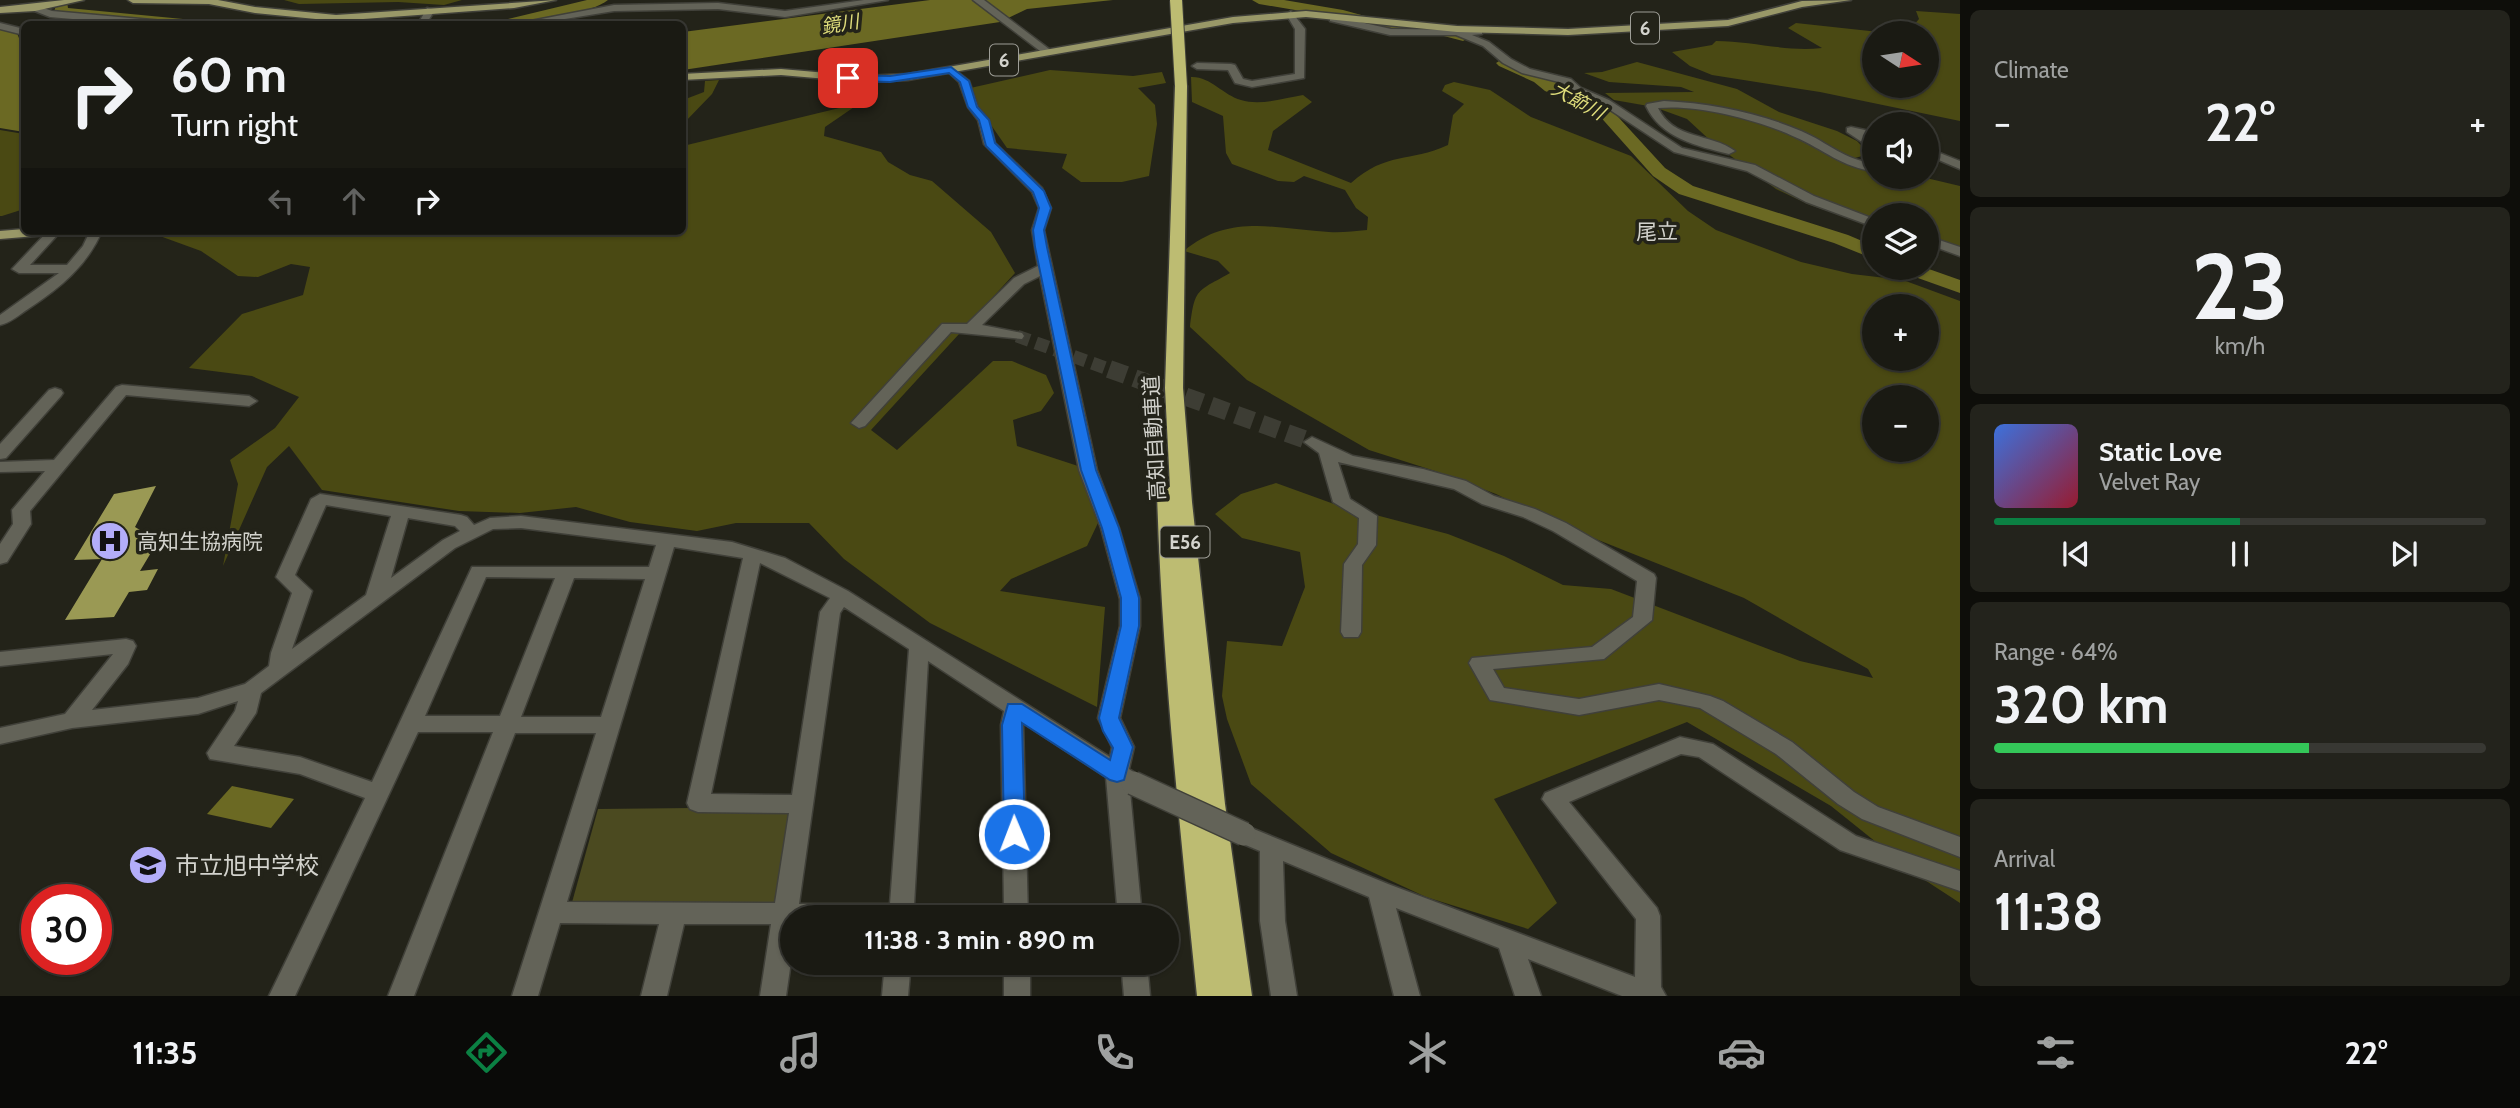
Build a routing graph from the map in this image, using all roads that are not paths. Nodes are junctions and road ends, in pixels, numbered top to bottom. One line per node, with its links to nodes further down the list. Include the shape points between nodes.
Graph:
1 (79, 0): 11 (main road)
2 (133, 0): 13 (main road, via 209,1 336,18)
3 (551, 0): 13 (main road)
4 (826, 0): 10 (street)
5 (883, 0): 10 (street)
6 (978, 0): 25 (street)
7 (1170, 0): 29 (highway, 高知自動車道 / E56)
8 (1176, 0): 29 (highway, 高知自動車道 / E56, bridge)
9 (1846, 0): 22 (main road, 6, via 1812,2 1739,21 1702,25 1556,32)
10 (836, 6): 20 (street, via 785,14 718,6 614,8)
11 (34, 8): 12 (main road); 16 (street, via 50,14)
12 (0, 10)
13 (430, 10): 19 (street)
14 (1291, 14): 15 (main road, 6); 25 (main road, 6); 26 (street, via 1300,29 1300,76 1251,84 1240,81 1231,67)
15 (1306, 14): 24 (main road, 6); 24 (street, via 1390,32)
16 (108, 19): 17 (street); 18 (street)
17 (100, 21)
18 (130, 21)
19 (424, 21)
20 (538, 21)
21 (0, 26): 23 (street)
22 (1484, 30): 24 (street)
23 (21, 31)
24 (1449, 31): 35 (street, via 1486,44 1526,71 1567,81 1678,150 1741,164)
25 (1048, 52): 27 (main road, 6)
26 (1197, 66)
27 (951, 70): 28 (main road, 6, via 890,79 781,72); 43 (street, via 964,81 973,107 984,120 990,144 1038,191 1045,208 1038,230)
28 (686, 77)
29 (1177, 86): 102 (highway, E56, via 1163,352 1170,568); 103 (highway, 高知自動車道 / E56, via 1181,155 1174,388 1178,451 1198,682)
30 (1862, 132): 31 (street, via 1851,130)
31 (1862, 138)
32 (1939, 156): 34 (street)
33 (1862, 165): 35 (street, via 1846,163 1803,136 1778,127 1697,107 1651,106 1654,114 1678,133 1751,159)
34 (1960, 165)
35 (1762, 174): 36 (street)
36 (1862, 218)
37 (21, 233): 38 (main road)
38 (0, 235)
39 (51, 235): 44 (street, via 19,269)
40 (94, 235): 44 (street)
41 (1939, 245): 42 (street)
42 (1960, 253)
43 (1046, 268): 46 (street, via 1019,281); 74 (street, via 1088,470 1130,598 1130,626 1109,718 1123,747)
44 (71, 269): 45 (street)
45 (0, 321)
46 (971, 328): 47 (street); 50 (street, via 947,327)
47 (1017, 336)
48 (55, 393): 51 (street)
49 (249, 401): 52 (street, via 122,390)
50 (859, 423)
51 (0, 454)
52 (58, 465): 53 (street); 58 (street, via 21,510 22,524)
53 (0, 467)
54 (401, 512): 55 (street, via 461,522); 62 (street); 66 (street, via 320,499 285,577 302,591)
55 (470, 533): 56 (street, via 489,524 521,522); 62 (street)
56 (667, 540): 57 (street); 60 (street)
57 (753, 554): 61 (street, via 798,571); 76 (street, via 698,803)
58 (0, 558)
59 (567, 572): 60 (street); 70 (street, via 479,571); 71 (street)
60 (655, 573): 72 (street)
61 (841, 596): 64 (street); 76 (street, via 830,612)
62 (375, 598): 66 (street)
63 (1351, 632): 78 (street, via 1353,564 1367,545 1368,516 1342,502 1319,447 1372,467 1460,485 1491,502 1528,512 1647,578 1642,620 1597,654 1479,663 1497,695 1579,707 1659,692 1703,701 1784,748 1870,813)
64 (919, 647): 68 (street); 82 (street)
65 (0, 659): 69 (street, via 126,646 121,659)
66 (279, 669): 67 (street)
67 (252, 689): 69 (street, via 198,706); 75 (street, via 245,713 218,753 272,759 344,779)
68 (1015, 709): 74 (street); 83 (street)
69 (72, 720): 73 (street)
70 (411, 724): 71 (street); 75 (street)
71 (508, 724): 72 (street); 95 (street)
72 (609, 724): 85 (street)
73 (0, 736)
74 (1125, 779): 77 (street, bridge); 84 (street)
75 (378, 794): 94 (street)
76 (802, 804): 81 (street)
77 (1272, 845): 80 (street); 104 (street, via 1274,941)
78 (1960, 847)
79 (1960, 881): 93 (street, via 1848,843 1705,750 1681,746 1553,799 1648,916)
80 (1379, 891): 88 (street); 105 (street)
81 (786, 905)
82 (902, 905)
83 (1016, 905)
84 (1130, 905)
85 (551, 912): 86 (street); 96 (street)
86 (674, 913): 87 (street); 97 (street)
87 (780, 914)
88 (1508, 939): 93 (street); 106 (street)
89 (780, 948): 98 (street)
90 (897, 975): 99 (street)
91 (1017, 975): 100 (street)
92 (1135, 975): 101 (street)
93 (1649, 995)
94 (282, 996)
95 (401, 996)
96 (525, 996)
97 (654, 996)
98 (773, 996)
99 (895, 996)
100 (1017, 996)
101 (1137, 996)
102 (1213, 996)
103 (1236, 996)
104 (1284, 996)
105 (1407, 996)
106 (1528, 996)

